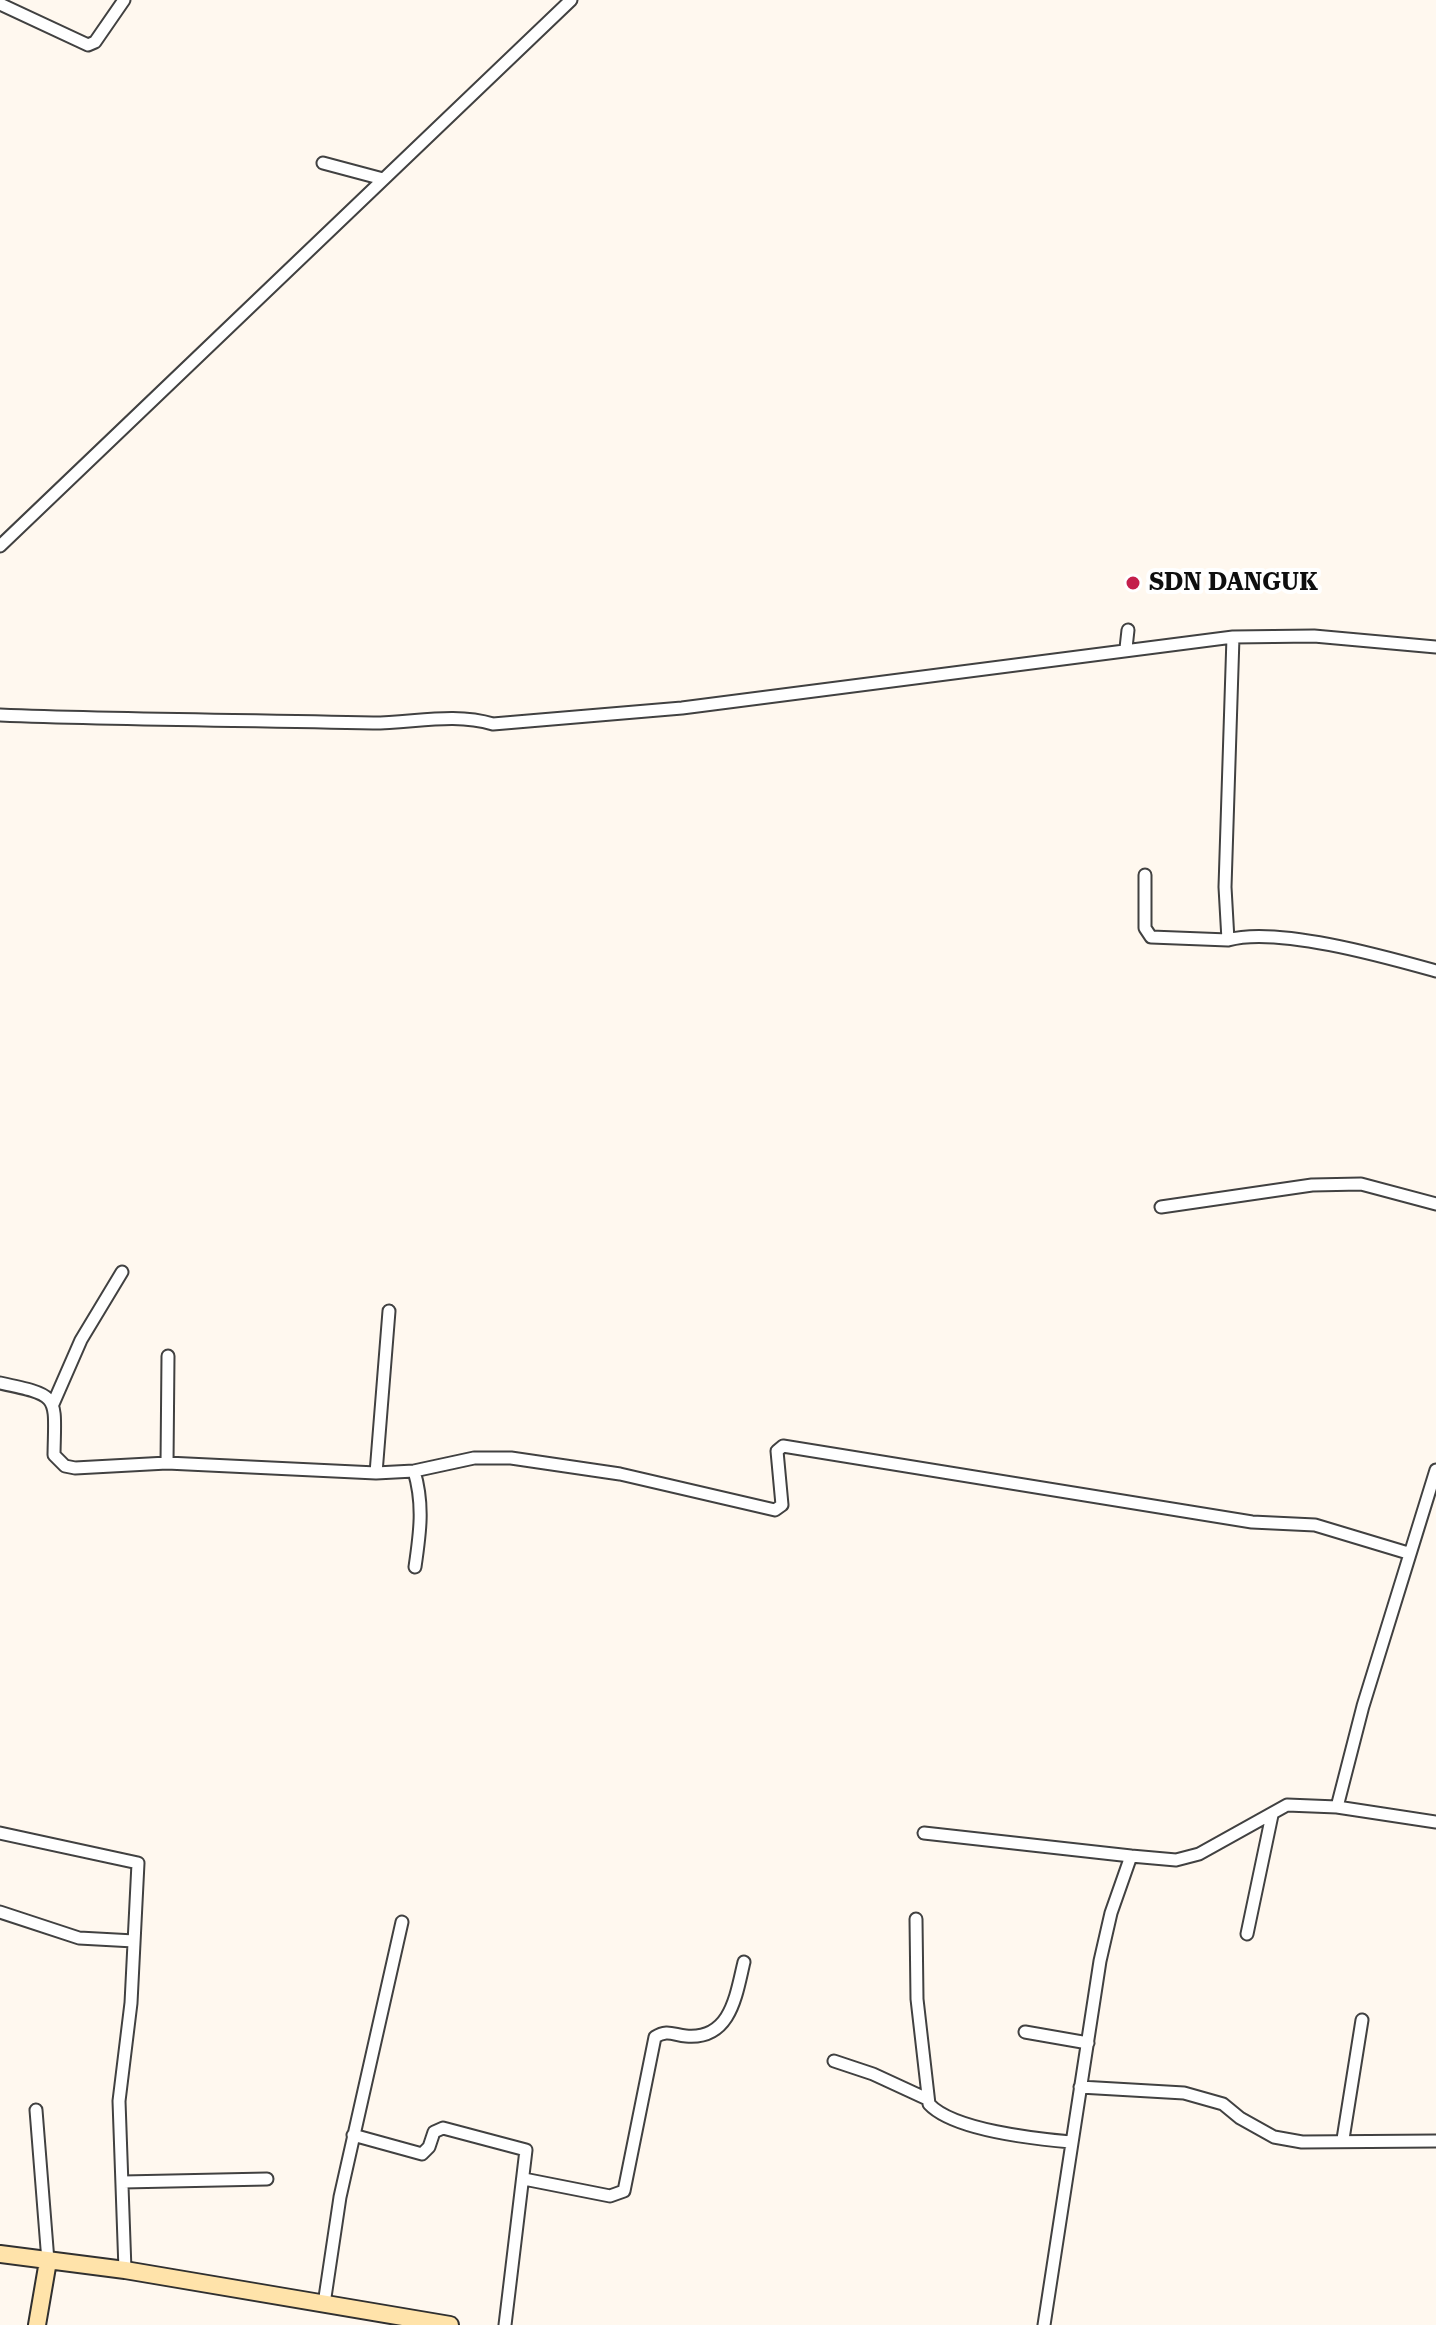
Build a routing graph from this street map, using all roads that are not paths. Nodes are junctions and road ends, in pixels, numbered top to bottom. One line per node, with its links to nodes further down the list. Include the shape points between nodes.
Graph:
1 (124, 0): 3 (street, via 88,45)
2 (571, 0): 5 (street)
3 (0, 4)
4 (323, 163): 5 (street)
5 (383, 179): 6 (street)
6 (0, 546)
7 (1128, 630): 10 (street)
8 (1233, 637): 9 (street, via 1314,636); 10 (street); 13 (street)
9 (1436, 647)
10 (1126, 648): 11 (street, via 682,708 493,724 471,717 221,723)
11 (0, 715)
12 (1145, 875): 13 (street, via 1145,928 1151,937)
13 (1228, 940): 14 (street, via 1291,940)
14 (1436, 971)
15 (1436, 1204): 16 (street, via 1361,1184 1312,1185)
16 (1161, 1207)
17 (122, 1272): 21 (street, via 81,1340)
18 (389, 1311): 25 (street)
19 (168, 1356): 22 (street)
20 (0, 1383): 21 (street, via 41,1391)
21 (53, 1404): 22 (street, via 54,1455 65,1466)
22 (167, 1463): 25 (street)
23 (1436, 1470): 26 (street)
24 (414, 1471): 25 (street); 26 (street, via 474,1458 511,1458 620,1474 775,1510 782,1505 777,1451 783,1446 1252,1522 1315,1525); 27 (street, via 421,1520)
25 (376, 1473)
26 (1408, 1553): 28 (street)
27 (415, 1567)
28 (1337, 1807): 29 (street, via 1287,1805); 30 (street)
29 (1272, 1815): 33 (street, via 1199,1854 1176,1860); 37 (street)
30 (1436, 1822)
31 (0, 1833): 38 (street, via 138,1863)
32 (924, 1833): 33 (street)
33 (1131, 1856): 42 (street, via 1111,1913)
34 (0, 1912): 38 (street, via 79,1938)
35 (916, 1919): 45 (street)
36 (402, 1922): 47 (street)
37 (1247, 1934)
38 (134, 1941): 53 (street, via 119,2101)
39 (744, 1962): 52 (street, via 734,2006 723,2023 695,2036 667,2032 655,2037 624,2191 610,2196)
40 (1362, 2020): 48 (street)
41 (1025, 2032): 42 (street)
42 (1088, 2043): 44 (street)
43 (834, 2061): 45 (street)
44 (1080, 2087): 48 (street, via 1184,2093 1223,2104 1274,2137 1302,2142); 50 (street)
45 (925, 2098): 50 (street, via 945,2115 1016,2138)
46 (36, 2110): 55 (street)
47 (353, 2135): 52 (street, via 422,2154 434,2132 443,2128 519,2146 528,2153); 57 (street)
48 (1343, 2139): 49 (street)
49 (1436, 2141)
50 (1071, 2142): 61 (street)
51 (267, 2179): 53 (street)
52 (524, 2179): 60 (street)
53 (123, 2182): 56 (street)
54 (0, 2254): 55 (main road)
55 (48, 2261): 56 (main road); 58 (main road)
56 (125, 2270): 57 (main road)
57 (324, 2304): 59 (main road)
58 (37, 2325)
59 (450, 2325)
60 (505, 2325)
61 (1044, 2325)

